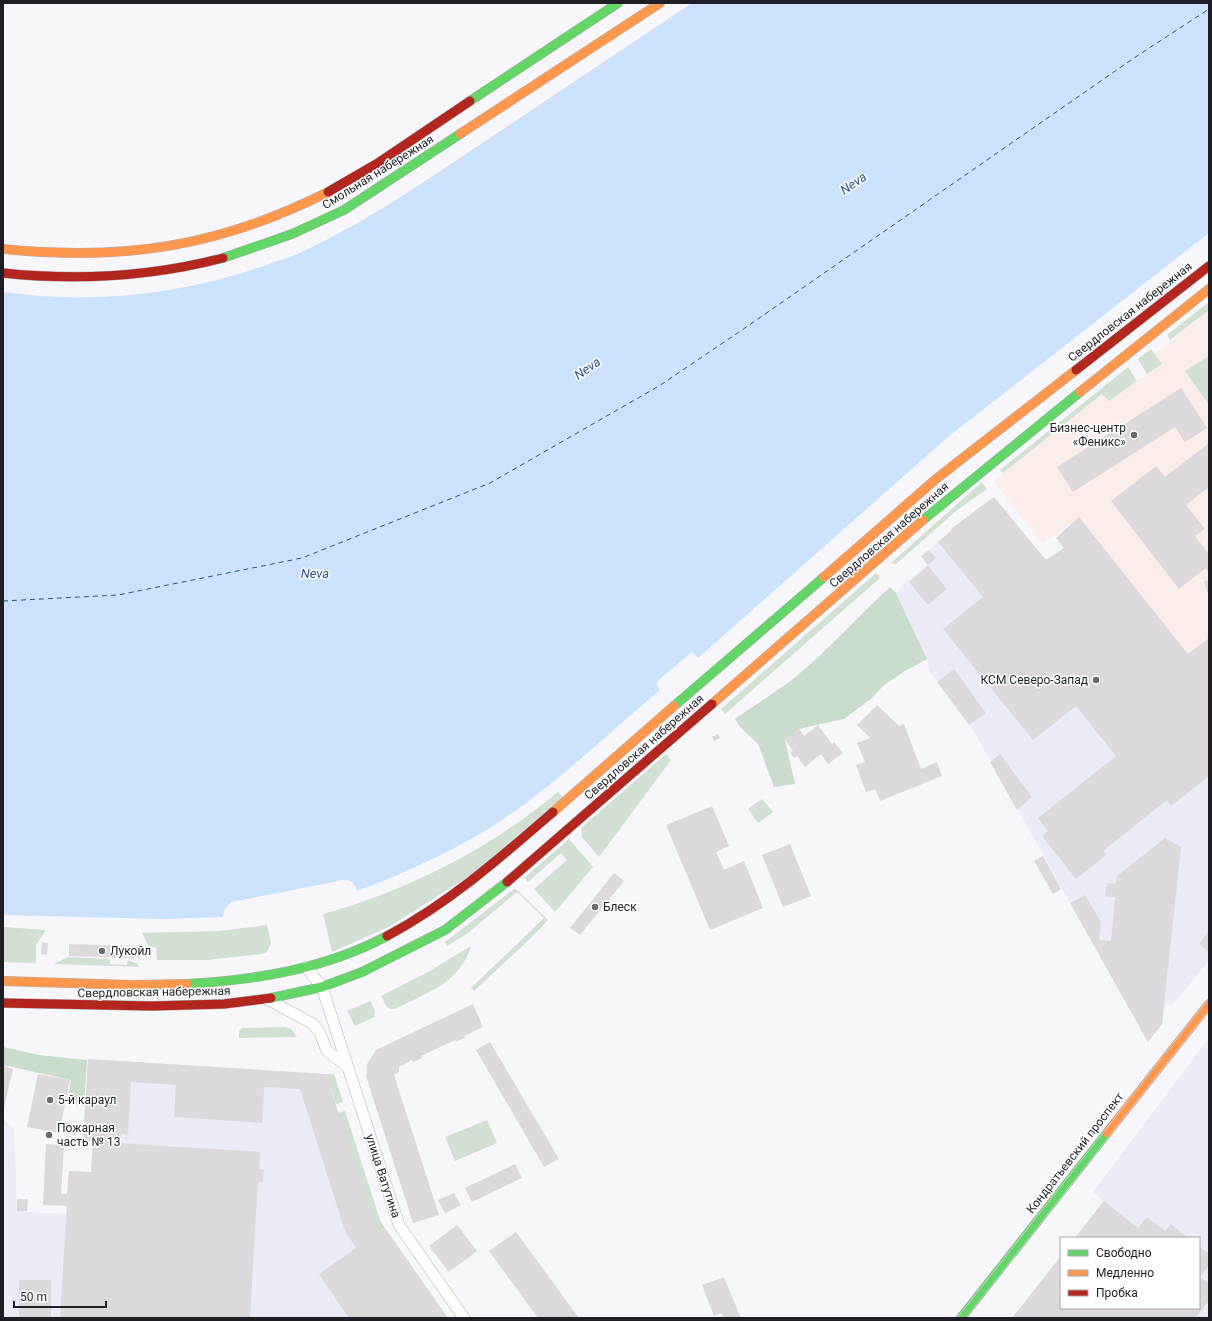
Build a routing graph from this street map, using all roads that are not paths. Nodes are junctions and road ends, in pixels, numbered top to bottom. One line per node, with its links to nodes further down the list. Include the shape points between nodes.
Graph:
1 (618, 3): 3 (main road, Смольная набережная, via 340,186 281,214 228,233 169,247 122,253 69,255)
2 (660, 3): 5 (main road, Смольная набережная, via 344,210 293,234 236,254 182,268 123,276 70,278)
3 (3, 249)
4 (1209, 266): 7 (main road, Свердловская набережная, via 936,479 478,877 433,910 392,933 345,955)
5 (3, 273)
6 (1209, 289): 9 (main road, Свердловская набережная, via 950,497 490,897 445,930 362,972)
7 (306, 967): 8 (main road, Свердловская набережная, via 268,976 172,984); 9 (street, улица Ватутина)
8 (3, 981)
9 (322, 987): 10 (main road, Свердловская набережная); 13 (street, улица Ватутина)
10 (267, 999): 11 (main road, Свердловская набережная, via 203,1005); 13 (street, via 313,1024 320,1033 327,1051)
11 (3, 1003)
12 (1209, 1004): 15 (main road, Кондратьевский проспект)
13 (347, 1066): 14 (street, улица Ватутина, via 399,1225)
14 (464, 1318)
15 (961, 1318)

